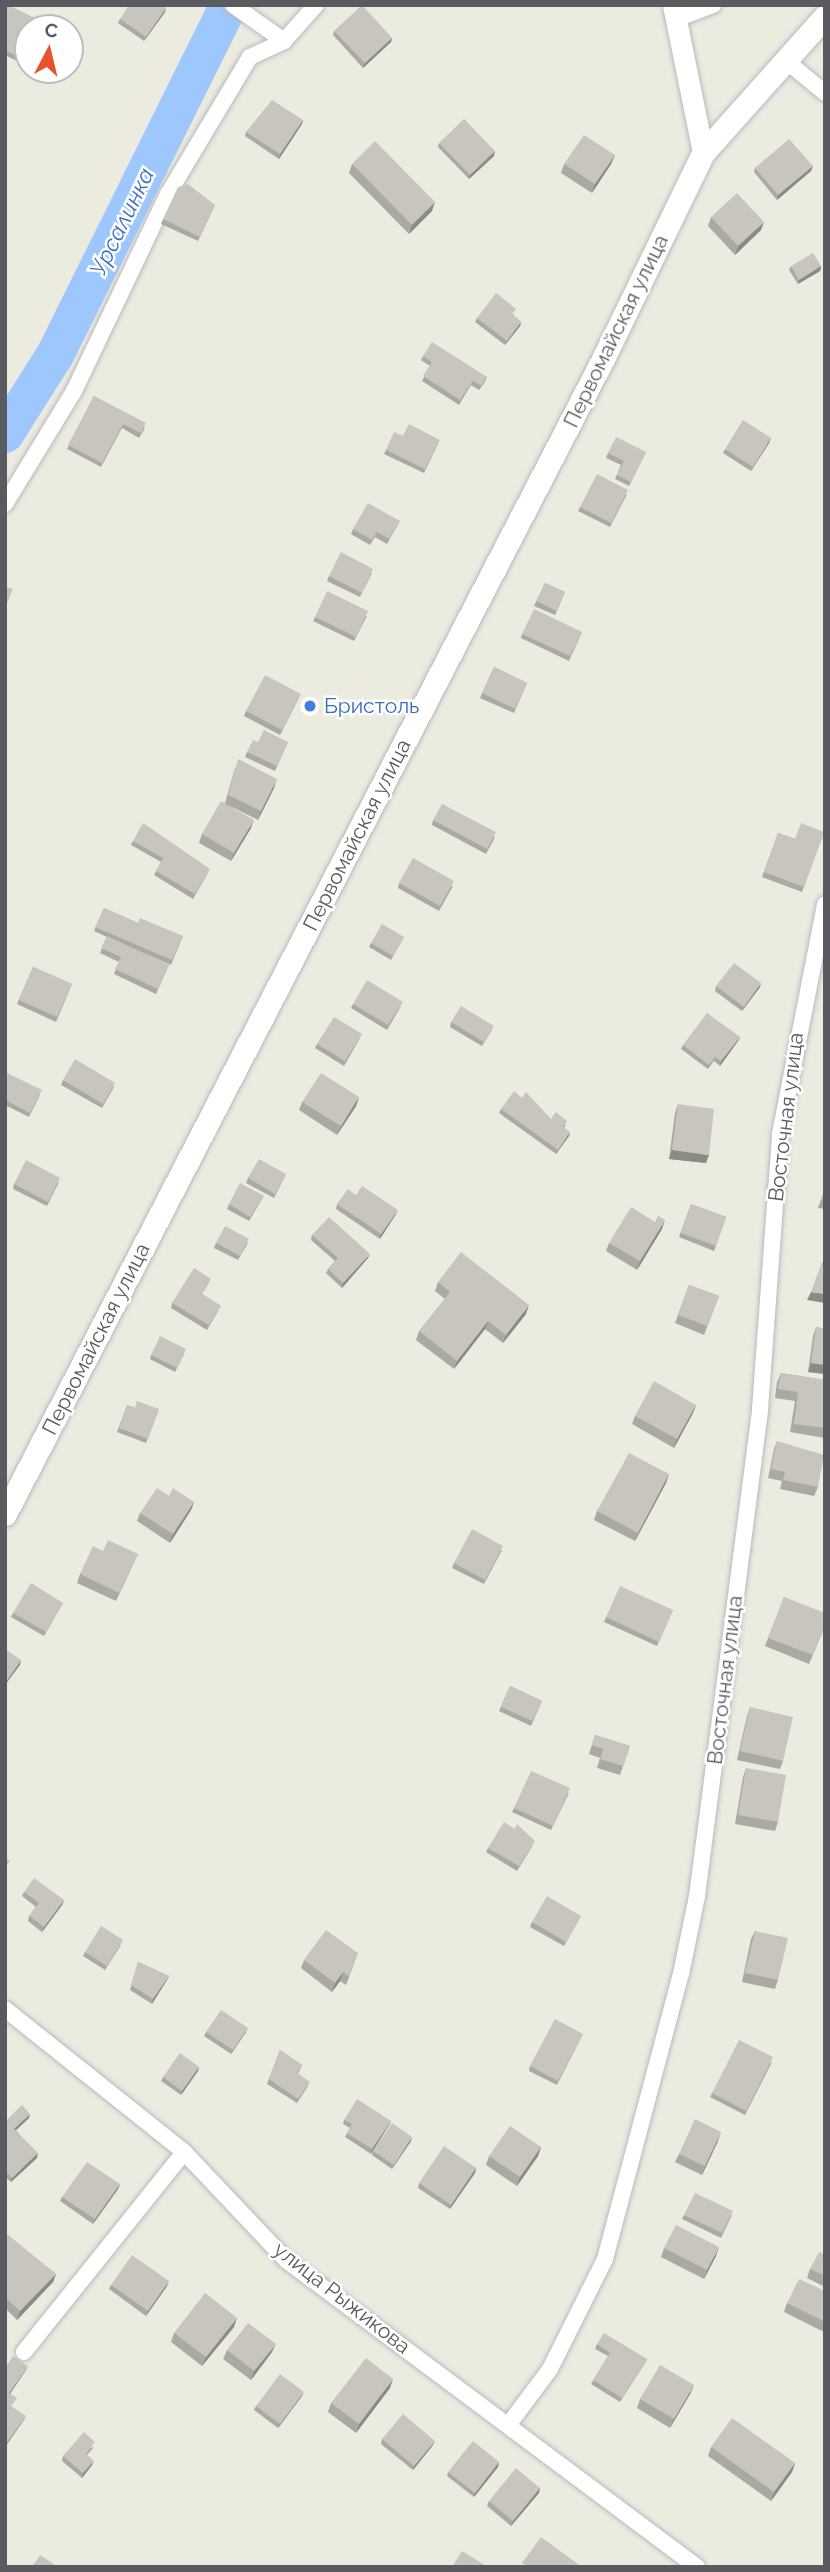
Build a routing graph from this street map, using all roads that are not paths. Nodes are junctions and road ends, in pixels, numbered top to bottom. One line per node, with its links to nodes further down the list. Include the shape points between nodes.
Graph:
1 (233, 5): 6 (street)
2 (316, 5): 6 (street)
3 (713, 5): 4 (street)
4 (674, 12): 9 (street)
5 (825, 16): 7 (main road, Первомайская улица)
6 (284, 41): 10 (street, via 250,57 168,194 74,391)
7 (785, 60): 8 (street); 9 (main road, Первомайская улица)
8 (825, 93)
9 (703, 153): 12 (main road, Первомайская улица, via 603,359)
10 (5, 504)
11 (825, 904): 16 (street, Восточная улица, via 780,1134 760,1409 697,1896 681,1974 605,2259 550,2369)
12 (5, 1514)
13 (5, 2008): 14 (street, улица Рыжикова)
14 (184, 2152): 15 (street); 16 (street, улица Рыжикова, via 286,2260)
15 (24, 2353)
16 (509, 2424): 17 (street, улица Рыжикова)
17 (697, 2567)

